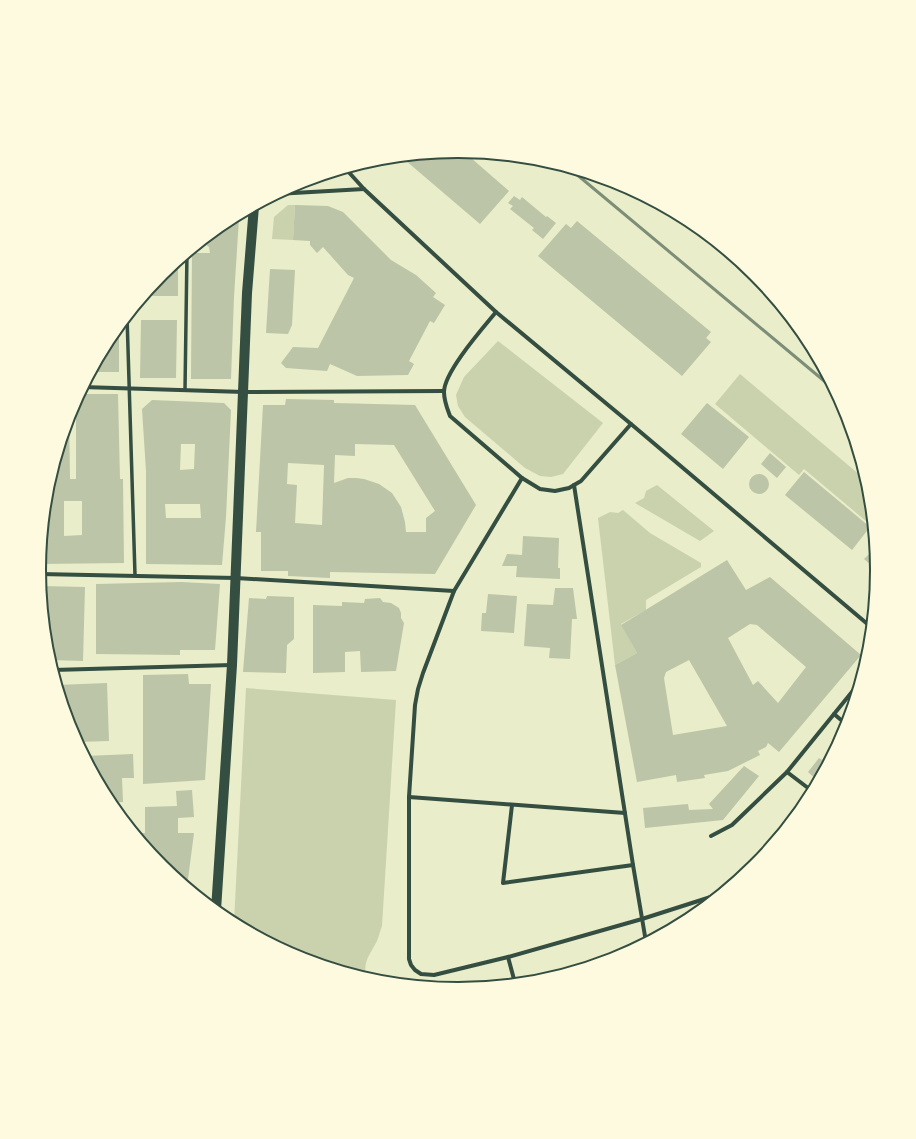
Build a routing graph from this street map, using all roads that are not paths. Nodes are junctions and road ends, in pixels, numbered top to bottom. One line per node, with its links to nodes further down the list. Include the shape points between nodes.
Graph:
1 (349, 173): 2 (street)
2 (364, 189): 3 (street); 6 (street)
3 (291, 193)
4 (254, 212): 12 (main road, via 247,293)
5 (187, 259): 10 (street)
6 (496, 312): 11 (street, via 453,367); 13 (street)
7 (127, 324): 9 (street)
8 (88, 388): 9 (street)
9 (128, 388): 10 (street); 17 (street)
10 (185, 390): 12 (street)
11 (444, 391): 12 (street); 14 (street, via 445,404 450,416)
12 (244, 392): 18 (main road)
13 (631, 424): 15 (street, via 582,481); 20 (street)
14 (522, 478): 15 (street, via 540,489 555,491); 19 (street)
15 (574, 485): 30 (street)
16 (46, 574): 17 (street)
17 (135, 575): 18 (street)
18 (236, 578): 19 (street); 21 (main road)
19 (454, 591): 28 (street, via 418,689)
20 (866, 624)
21 (232, 665): 22 (street); 34 (main road)
22 (59, 670)
23 (851, 694): 24 (street)
24 (834, 714): 25 (street); 26 (street)
25 (841, 720)
26 (787, 772): 27 (street); 31 (street, via 732,825)
27 (808, 788)
28 (409, 797): 29 (street); 37 (street, via 411,965 421,974 428,975)
29 (512, 805): 30 (street); 32 (street, via 502,883)
30 (625, 813): 32 (street)
31 (711, 836)
32 (633, 865): 35 (street)
33 (705, 899): 35 (street)
34 (216, 903)
35 (642, 919): 36 (street); 37 (street)
36 (645, 936)
37 (508, 957): 38 (street)
38 (514, 978)

